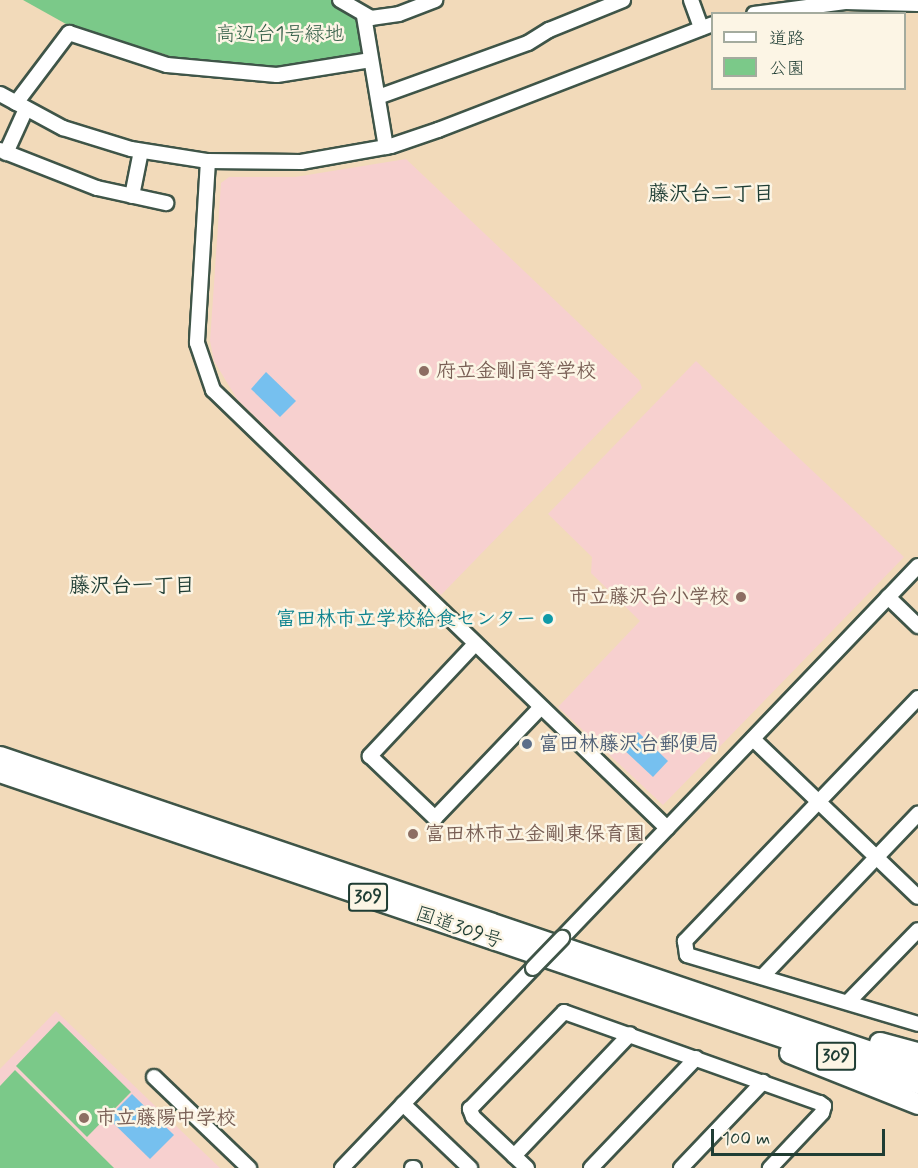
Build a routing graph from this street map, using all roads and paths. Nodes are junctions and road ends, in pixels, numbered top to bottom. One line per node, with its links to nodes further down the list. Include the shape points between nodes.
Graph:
1 (340, 0): 7 (street)
2 (435, 0): 7 (street, via 399,14)
3 (622, 0): 11 (street, via 549,30 528,43)
4 (692, 0): 8 (street)
5 (918, 4): 6 (street, via 834,2)
6 (767, 12)
7 (364, 16): 9 (street)
8 (707, 26): 13 (street)
9 (371, 60): 11 (street); 12 (street, via 277,75 178,66 69,33)
10 (0, 94): 12 (street)
11 (378, 97): 13 (street)
12 (21, 106): 14 (street); 15 (street, via 63,128)
13 (386, 147): 16 (street, via 301,162)
14 (3, 151): 17 (street, via 97,188)
15 (141, 151): 16 (street); 17 (street)
16 (208, 161): 22 (street, via 197,343 213,390)
17 (132, 196): 18 (street)
18 (166, 203)
19 (918, 566): 20 (street)
20 (888, 597): 21 (street); 25 (street)
21 (918, 626)
22 (475, 644): 24 (street); 24 (street, via 370,756 435,818)
23 (918, 698): 30 (street)
24 (541, 707): 32 (street)
25 (753, 739): 30 (street); 32 (street)
26 (0, 748): 29 (highway, 309)
27 (0, 757): 29 (highway, 国道309号 / 309)
28 (0, 774): 39 (highway, 国道309号 / 309)
29 (92, 788): 37 (highway, 国道309号 / 309)
30 (819, 802): 33 (street); 36 (street, via 685,941 687,955)
31 (918, 814): 33 (street)
32 (667, 828): 48 (street, bridge)
33 (877, 857): 34 (street); 36 (street)
34 (918, 897)
35 (918, 930): 38 (street)
36 (762, 977): 38 (street)
37 (720, 1002): 42 (highway, 309); 44 (highway, 国道309号 / 309)
38 (848, 1002): 40 (street)
39 (698, 1009): 47 (highway, 国道309号 / 309); 49 (highway, 309, via 714,1024)
40 (918, 1024)
41 (630, 1034): 43 (street); 50 (street); 50 (street, via 568,1012 560,1014 470,1109 473,1117)
42 (918, 1053)
43 (696, 1058): 46 (street); 55 (street)
44 (918, 1068)
45 (154, 1077): 51 (street)
46 (763, 1082): 56 (street); 57 (street, via 817,1101 825,1109)
47 (918, 1083)
48 (403, 1104): 52 (street); 53 (street)
49 (918, 1104)
50 (514, 1156): 54 (street)
51 (249, 1168)
52 (342, 1168)
53 (470, 1168)
54 (527, 1168)
55 (591, 1168)
56 (681, 1168)
57 (770, 1168)

